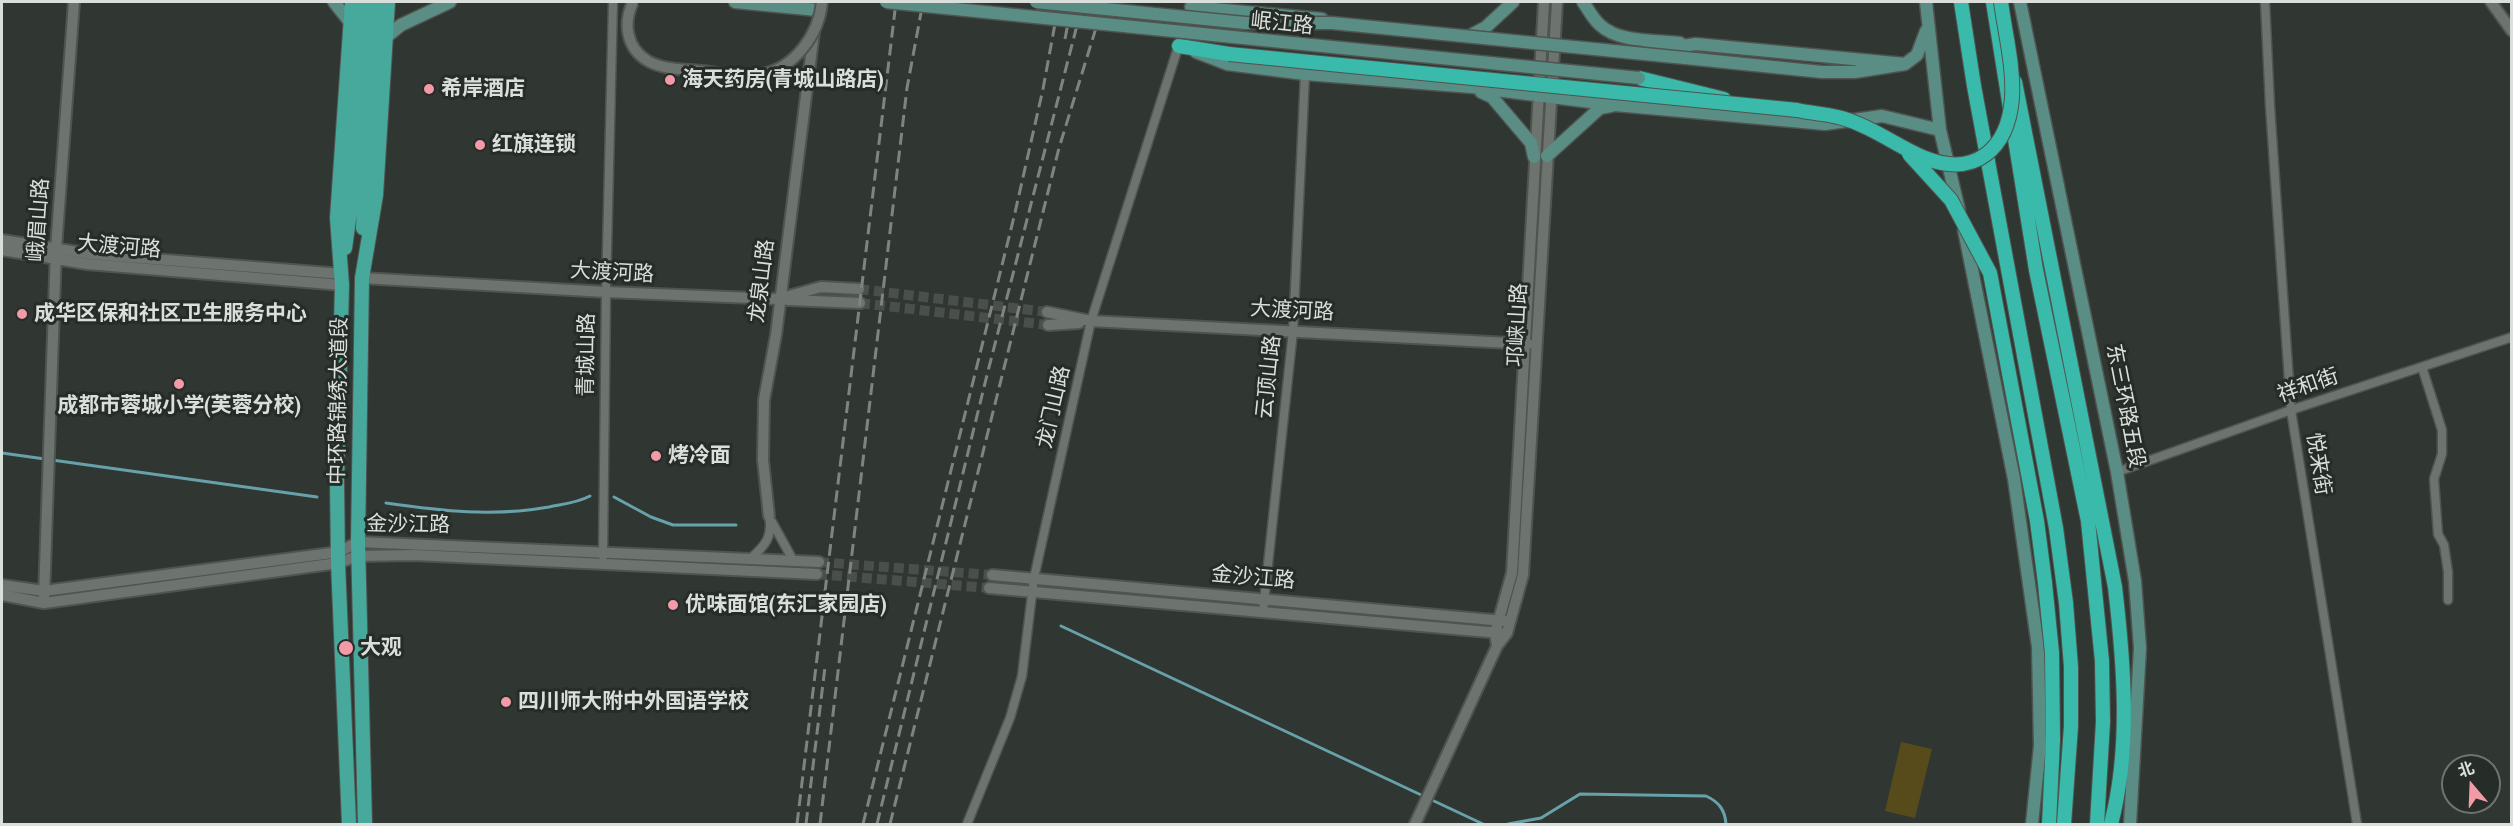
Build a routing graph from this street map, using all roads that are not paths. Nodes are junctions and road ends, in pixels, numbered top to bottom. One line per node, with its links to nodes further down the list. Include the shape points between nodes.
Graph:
1 (74, 2): 48 (street, 峨眉山路)
2 (334, 2): 28 (main road)
3 (352, 2): 28 (main road, 中环路锦绣大道段)
4 (363, 2): 50 (main road)
5 (374, 2): 49 (main road)
6 (388, 2): 31 (main road, 中环路锦绣大道段)
7 (450, 2): 31 (main road, via 401,25)
8 (613, 2): 52 (street, 青城山路)
9 (633, 2): 25 (street, bridge, via 626,24 628,35 634,48 649,62 744,76 769,72 791,61 813,33)
10 (735, 2): 25 (main road)
11 (886, 2): 38 (main road, 岷江路, bridge)
12 (1036, 2): 36 (main road, 岷江路, bridge, via 1245,23 1332,23 1822,72 1855,72)
13 (1513, 2): 30 (main road, via 1486,27)
14 (1544, 2): 32 (street, 邛崃山路)
15 (1557, 2): 32 (street, 邛崃山路)
16 (1583, 2): 33 (main road, via 1600,25 1613,33)
17 (1926, 2): 27 (main road)
18 (1961, 2): 95 (highway, via 2066,603 2071,726)
19 (1993, 2): 35 (highway)
20 (2001, 2): 35 (highway, bridge)
21 (2007, 2): 35 (highway)
22 (2020, 2): 64 (main road, 东三环路五段)
23 (2265, 2): 63 (street, 悦来街)
24 (2492, 2): 29 (street)
25 (818, 4): 53 (street, 龙泉山路)
26 (1192, 4): 30 (main road); 34 (street, 龙门山路)
27 (1926, 15): 36 (main road, via 1926,36 1917,55); 43 (main road)
28 (350, 22): 50 (main road, 中环路锦绣大道段, via 337,218)
29 (2511, 31)
30 (1471, 34): 32 (main road)
31 (385, 38): 49 (main road, 中环路锦绣大道段, via 376,195)
32 (1548, 41): 33 (main road, via 1655,51); 40 (street, 邛崃山路)
33 (1696, 44): 36 (main road)
34 (1179, 46): 37 (main road, via 1227,64); 42 (highway, bridge); 56 (street, 龙门山路)
35 (2006, 59): 44 (highway, bridge, via 2012,98 2007,125 1994,150 1978,161 1958,165 1927,159); 96 (highway, via 2036,270 2078,464 2092,553 2103,692); 97 (highway, bridge, via 2025,128 2112,560 2121,636 2123,703 2122,751)
36 (1905, 64)
37 (1305, 74): 39 (main road); 58 (street, 云顶山路)
38 (1638, 78): 42 (highway, bridge)
39 (1472, 87): 40 (main road); 45 (main road, via 1492,97)
40 (1544, 96): 41 (main road); 45 (street, 邛崃山路)
41 (1615, 105): 43 (main road, via 1825,124 1882,116); 45 (main road, via 1600,108)
42 (1749, 105): 44 (highway, bridge, via 1849,120)
43 (1940, 129): 93 (main road, via 2013,479 2038,647 2040,746)
44 (1901, 146): 94 (highway, bridge, via 1951,200 1990,273 2045,583 2052,653)
45 (1540, 156): 60 (street, 邛崃山路); 61 (street, 邛崃山路)
46 (2, 240): 48 (street, 大渡河路)
47 (2, 250): 48 (street, 大渡河路)
48 (56, 255): 50 (street, 大渡河路); 80 (street, 峨眉山路)
49 (362, 278): 52 (street, 大渡河路); 66 (main road, 中环路锦绣大道段)
50 (342, 279): 68 (main road, 中环路锦绣大道段)
51 (859, 289): 53 (street, 大渡河路, via 821,287)
52 (606, 292): 53 (street, 大渡河路); 67 (street, 青城山路)
53 (778, 300): 54 (street); 65 (street, 龙泉山路, via 764,400 763,460)
54 (860, 303)
55 (1047, 312): 56 (street, 大渡河路)
56 (1091, 321): 57 (street); 58 (street, 大渡河路); 75 (street, 龙门山路)
57 (1047, 325)
58 (1293, 331): 60 (street, 大渡河路); 81 (street, 云顶山路)
59 (2511, 337): 62 (street, 祥和街)
60 (1524, 343): 61 (street, 大渡河路); 84 (street, 邛崃山路, via 1512,573)
61 (1536, 345): 85 (street, 邛崃山路, via 1523,575)
62 (2422, 367): 63 (street, 祥和街); 82 (street, via 2442,430 2442,454 2434,479 2438,534 2444,545 2448,572)
63 (2291, 410): 64 (street, 祥和街); 99 (street, 悦来街)
64 (2117, 472): 98 (main road, 东三环路五段, via 2135,581 2140,648)
65 (769, 516): 69 (street, 龙泉山路, via 771,533 767,543); 70 (street)
66 (358, 549): 67 (street, 金沙江路); 68 (street, 金沙江路); 72 (street, 金沙江路); 90 (main road, 中环路锦绣大道段)
67 (603, 552): 69 (street, 金沙江路); 72 (street, 青城山路)
68 (339, 557): 80 (street, 金沙江路); 89 (main road, 中环路锦绣大道段)
69 (751, 558): 70 (street, 金沙江路)
70 (793, 560): 71 (street, 金沙江路)
71 (819, 562)
72 (602, 564): 73 (street, 金沙江路)
73 (817, 574)
74 (992, 575): 75 (street, 金沙江路)
75 (1034, 578): 78 (street, 龙门山路); 81 (street, 金沙江路)
76 (2, 585): 80 (street, 金沙江路)
77 (989, 588): 78 (street, 金沙江路)
78 (1032, 591): 83 (street, 金沙江路); 91 (street, 龙门山路, via 1022,676 1010,718)
79 (2, 595): 80 (street, 金沙江路)
80 (44, 597)
81 (1265, 599): 83 (street, 云顶山路); 84 (street, 金沙江路)
82 (2448, 600)
83 (1263, 611): 86 (street, 金沙江路)
84 (1499, 620): 85 (street, 金沙江路); 86 (street, 邛崃山路)
85 (1511, 622): 87 (street, 邛崃山路)
86 (1495, 633): 87 (street, 金沙江路); 88 (street, 邛崃山路)
87 (1507, 633): 88 (street, 邛崃山路)
88 (1497, 646): 92 (street, 邛崃山路)
89 (347, 825)
90 (367, 825)
91 (967, 825)
92 (1415, 825)
93 (2032, 825)
94 (2049, 825)
95 (2064, 825)
96 (2097, 825)
97 (2111, 825)
98 (2130, 825)
99 (2357, 825)

